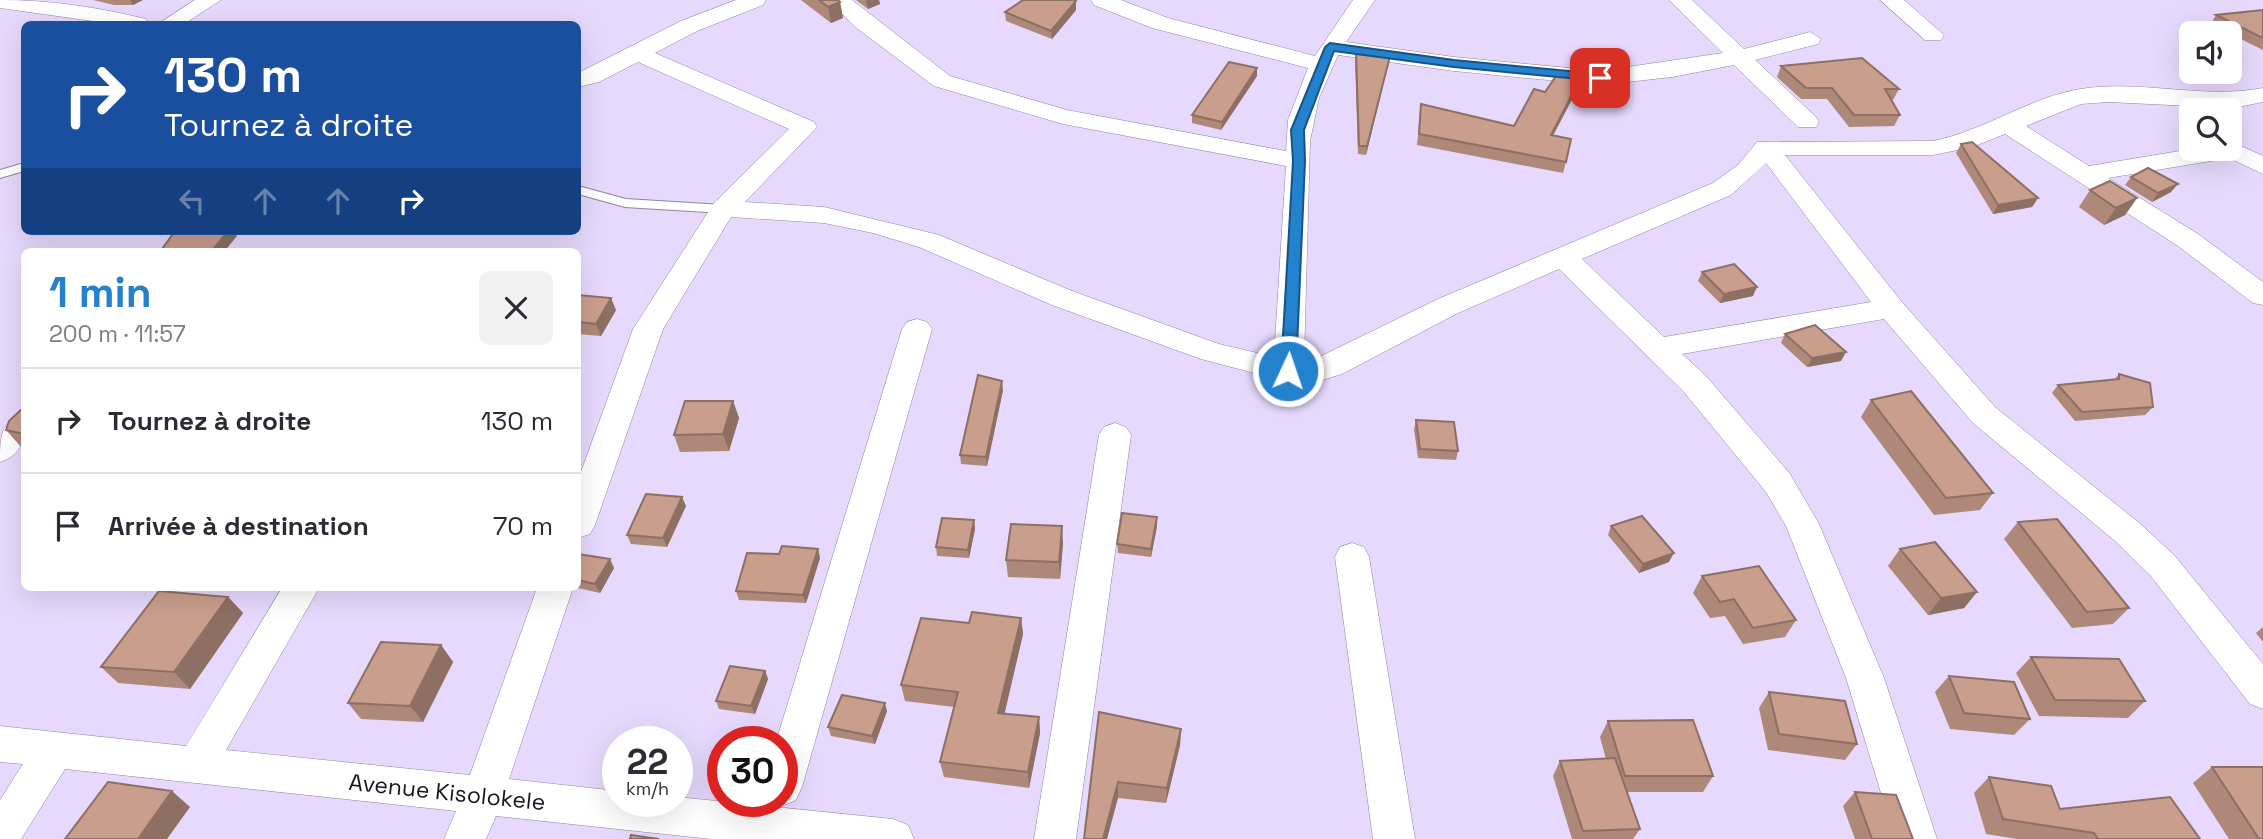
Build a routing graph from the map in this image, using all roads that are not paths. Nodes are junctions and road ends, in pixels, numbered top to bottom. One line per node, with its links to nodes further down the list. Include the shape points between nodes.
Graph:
1 (115, 0): 10 (street)
2 (210, 0): 12 (street)
3 (755, 0): 15 (street)
4 (840, 0): 27 (street, via 942,81 1063,117)
5 (1102, 0): 16 (street, via 1160,23)
6 (1364, 0): 16 (street)
7 (1680, 0): 17 (street)
8 (1891, 0): 13 (street)
9 (0, 2): 10 (street)
10 (94, 13): 11 (street)
11 (126, 21)
12 (174, 21)
13 (1933, 35)
14 (1810, 38): 17 (street)
15 (635, 52): 18 (street); 33 (street, via 804,127)
16 (1326, 56): 17 (street, via 1600,78); 27 (street, via 1297,130)
17 (1739, 57): 22 (street)
18 (581, 79)
19 (2263, 95): 20 (street, via 2233,101)
20 (2164, 97): 21 (street); 23 (street, via 2077,97)
21 (2179, 109)
22 (1807, 122)
23 (2006, 124): 24 (street, via 1963,142 1933,148); 31 (street)
24 (1766, 147): 34 (street, via 1747,170 1722,189); 36 (street)
25 (2242, 155): 28 (street)
26 (2179, 158): 31 (street)
27 (1299, 161): 39 (street)
28 (2263, 166)
29 (21, 168): 30 (lane)
30 (0, 174)
31 (2084, 174): 35 (street, via 2189,240)
32 (581, 191): 33 (lane, via 625,203)
33 (723, 209): 39 (street, via 824,215 878,226 949,248 1062,298 1199,347); 41 (street, via 648,329)
34 (1563, 257): 38 (street); 39 (street, via 1448,306 1331,367 1309,373)
35 (2263, 296)
36 (1891, 308): 38 (street); 45 (street, via 1984,415 2162,565)
37 (917, 329): 46 (street)
38 (1660, 348): 58 (street, via 1750,447 1802,524 1865,678)
39 (1288, 371)
40 (1115, 435): 56 (street)
41 (581, 516)
42 (1352, 557): 57 (street)
43 (299, 591): 49 (street)
44 (554, 591): 50 (street)
45 (2263, 692)
46 (798, 733)
47 (0, 744): 48 (street, Avenue Kisolokele)
48 (55, 749): 49 (street, Avenue Kisolokele); 53 (street)
49 (197, 764): 50 (street, Avenue Kisolokele)
50 (483, 797): 51 (street, Avenue Kisolokele); 54 (street)
51 (707, 810)
52 (788, 817): 55 (street, Avenue Kisolokele)
53 (0, 836)
54 (465, 839)
55 (893, 839)
56 (1055, 839)
57 (1394, 839)
58 (1916, 839)

